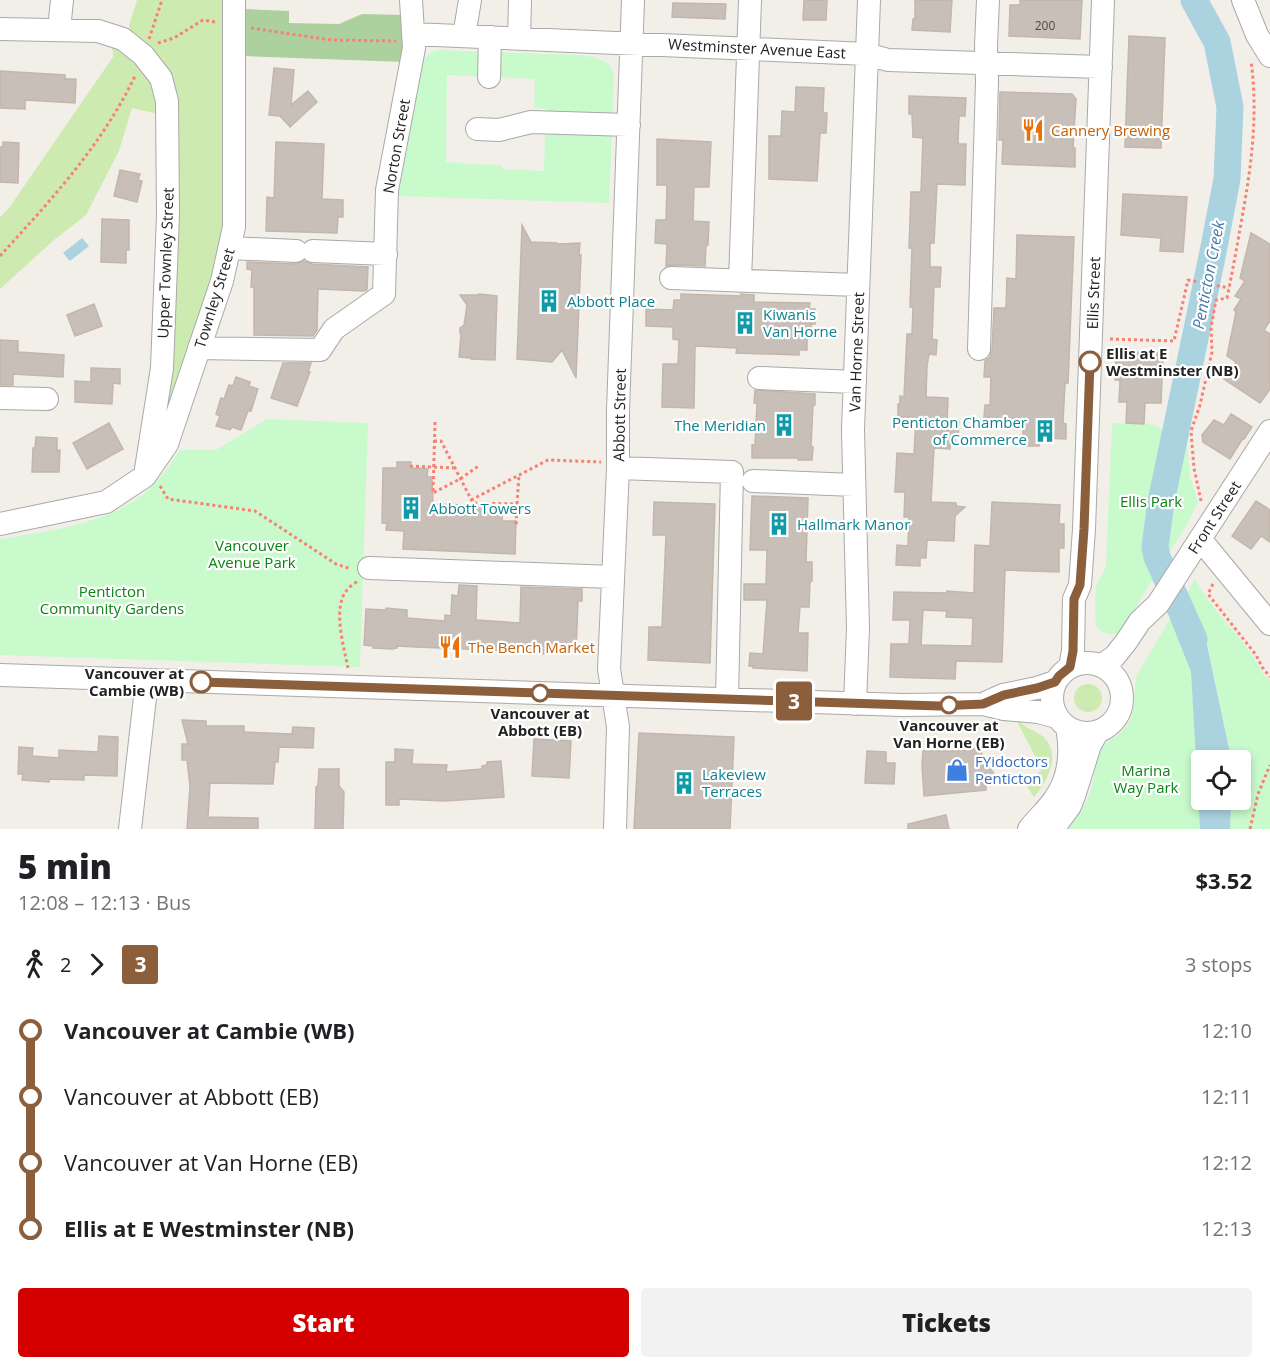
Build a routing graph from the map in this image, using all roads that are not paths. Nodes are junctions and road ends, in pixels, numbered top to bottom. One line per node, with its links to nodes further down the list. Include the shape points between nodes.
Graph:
1 (62, 0): 13 (street)
2 (234, 0): 27 (street, Townley Street, via 234,227)
3 (411, 0): 16 (street, Norton Street)
4 (470, 0): 14 (street)
5 (520, 0): 17 (street)
6 (633, 0): 18 (street, Abbott Street)
7 (750, 0): 19 (street)
8 (869, 0): 20 (street, Van Horne Street)
9 (988, 0): 22 (street)
10 (1103, 0): 23 (street, Ellis Street)
11 (1243, 0): 21 (street, via 1257,35)
12 (0, 29): 13 (street)
13 (59, 30): 40 (street, Upper Townley Street, via 98,31 123,39 146,54 161,78 167,101 168,215 162,368)
14 (464, 36): 15 (street, Westminster Avenue East); 16 (street, Westminster Avenue East)
15 (490, 37): 17 (street, Westminster Avenue East); 24 (street)
16 (413, 38): 28 (street, Norton Street, via 387,190)
17 (519, 38): 18 (street, Westminster Avenue East)
18 (632, 42): 19 (street, Westminster Avenue East); 25 (street, Abbott Street)
19 (748, 48): 20 (street, Westminster Avenue East); 30 (street)
20 (867, 54): 22 (street, Westminster Avenue East, via 888,60); 31 (street, Van Horne Street)
21 (1259, 55)
22 (987, 63): 23 (street, Westminster Avenue East); 33 (street)
23 (1101, 67): 47 (street, Ellis Street)
24 (489, 77)
25 (628, 125): 26 (street, via 531,122 499,130); 39 (street, Abbott Street)
26 (477, 129)
27 (230, 248): 28 (street); 32 (street, Townley Street)
28 (386, 254): 32 (street, Norton Street, via 384,294 334,329 320,350)
29 (671, 278): 30 (street)
30 (740, 281): 31 (street)
31 (858, 285): 35 (street, Van Horne Street)
32 (200, 348): 40 (street, Townley Street, via 167,444)
33 (979, 349)
34 (759, 378): 35 (street)
35 (855, 382): 42 (street, Van Horne Street)
36 (0, 398): 37 (street)
37 (47, 399)
38 (1270, 431): 44 (street, Front Street)
39 (618, 465): 46 (street, Abbott Street); 56 (street, via 732,472)
40 (148, 473): 43 (street, via 106,502)
41 (753, 482): 42 (street)
42 (854, 484): 57 (street, Van Horne Street, via 858,628)
43 (0, 524)
44 (1200, 540): 48 (street, Front Street); 49 (street)
45 (368, 571): 46 (street)
46 (613, 577): 55 (street, Abbott Street, via 609,669)
47 (1080, 585): 50 (street, Ellis Street, via 1085,599 1089,650); 51 (street, Ellis Street, via 1074,599 1073,651)
48 (1158, 604): 50 (street, Front Street, via 1114,657); 54 (street, Front Street, via 1152,627 1127,669)
49 (1268, 618)
50 (1098, 664): 51 (street, via 1082,663); 54 (street, via 1117,678)
51 (1062, 674): 58 (street, via 1037,688); 59 (street, via 1052,690 1053,708)
52 (0, 675): 53 (street)
53 (147, 680): 55 (street); 61 (street)
54 (1121, 688): 60 (street, via 1120,711 1112,723)
55 (613, 695): 56 (street); 62 (street, Abbott Street, via 618,727)
56 (727, 699): 57 (street)
57 (855, 704): 58 (street)
58 (983, 704): 59 (street, via 1038,711)
59 (1062, 722): 60 (street, via 1077,732); 63 (street, via 1070,744 1067,776 1053,801)
60 (1098, 731): 64 (street, via 1070,806)
61 (130, 829)
62 (615, 829)
63 (1029, 829)
64 (1053, 829)

